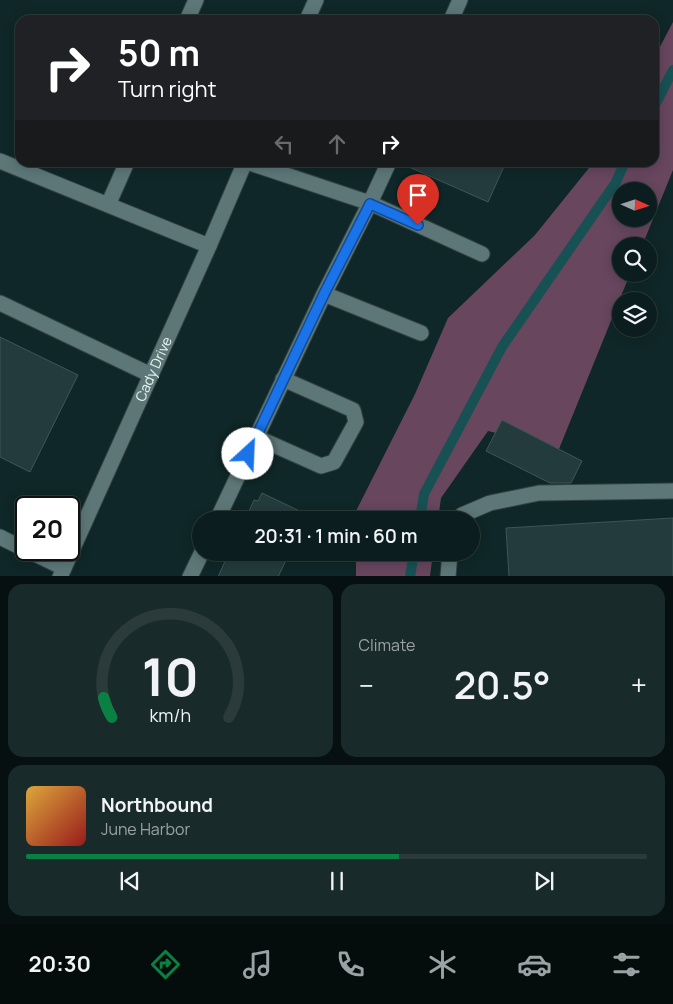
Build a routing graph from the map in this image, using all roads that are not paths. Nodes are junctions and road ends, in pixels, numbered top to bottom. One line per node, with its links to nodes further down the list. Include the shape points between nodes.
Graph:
1 (196, 0): 4 (street)
2 (316, 0): 5 (street)
3 (460, 0): 6 (street)
4 (189, 15)
5 (309, 15)
6 (453, 15)
7 (0, 161): 13 (street)
8 (124, 167): 13 (street)
9 (244, 167): 14 (street, Cady Drive)
10 (261, 167): 12 (street)
11 (386, 167): 12 (street)
12 (370, 204): 15 (street); 16 (street)
13 (108, 205): 14 (street)
14 (209, 246): 19 (street, Cady Drive)
15 (482, 254)
16 (324, 294): 18 (street); 20 (street)
17 (0, 303): 19 (street)
18 (421, 333)
19 (151, 375): 30 (street, Cady Drive)
20 (283, 379): 21 (street); 21 (street, via 353,410 356,422 334,462 321,466)
21 (256, 437): 23 (street)
22 (673, 491): 24 (street, via 539,493 490,503)
23 (221, 511)
24 (471, 511)
25 (0, 537): 26 (street)
26 (15, 544)
27 (44, 561): 30 (street)
28 (198, 561): 31 (street)
29 (449, 561): 32 (street)
30 (62, 572)
31 (190, 576)
32 (448, 576)

